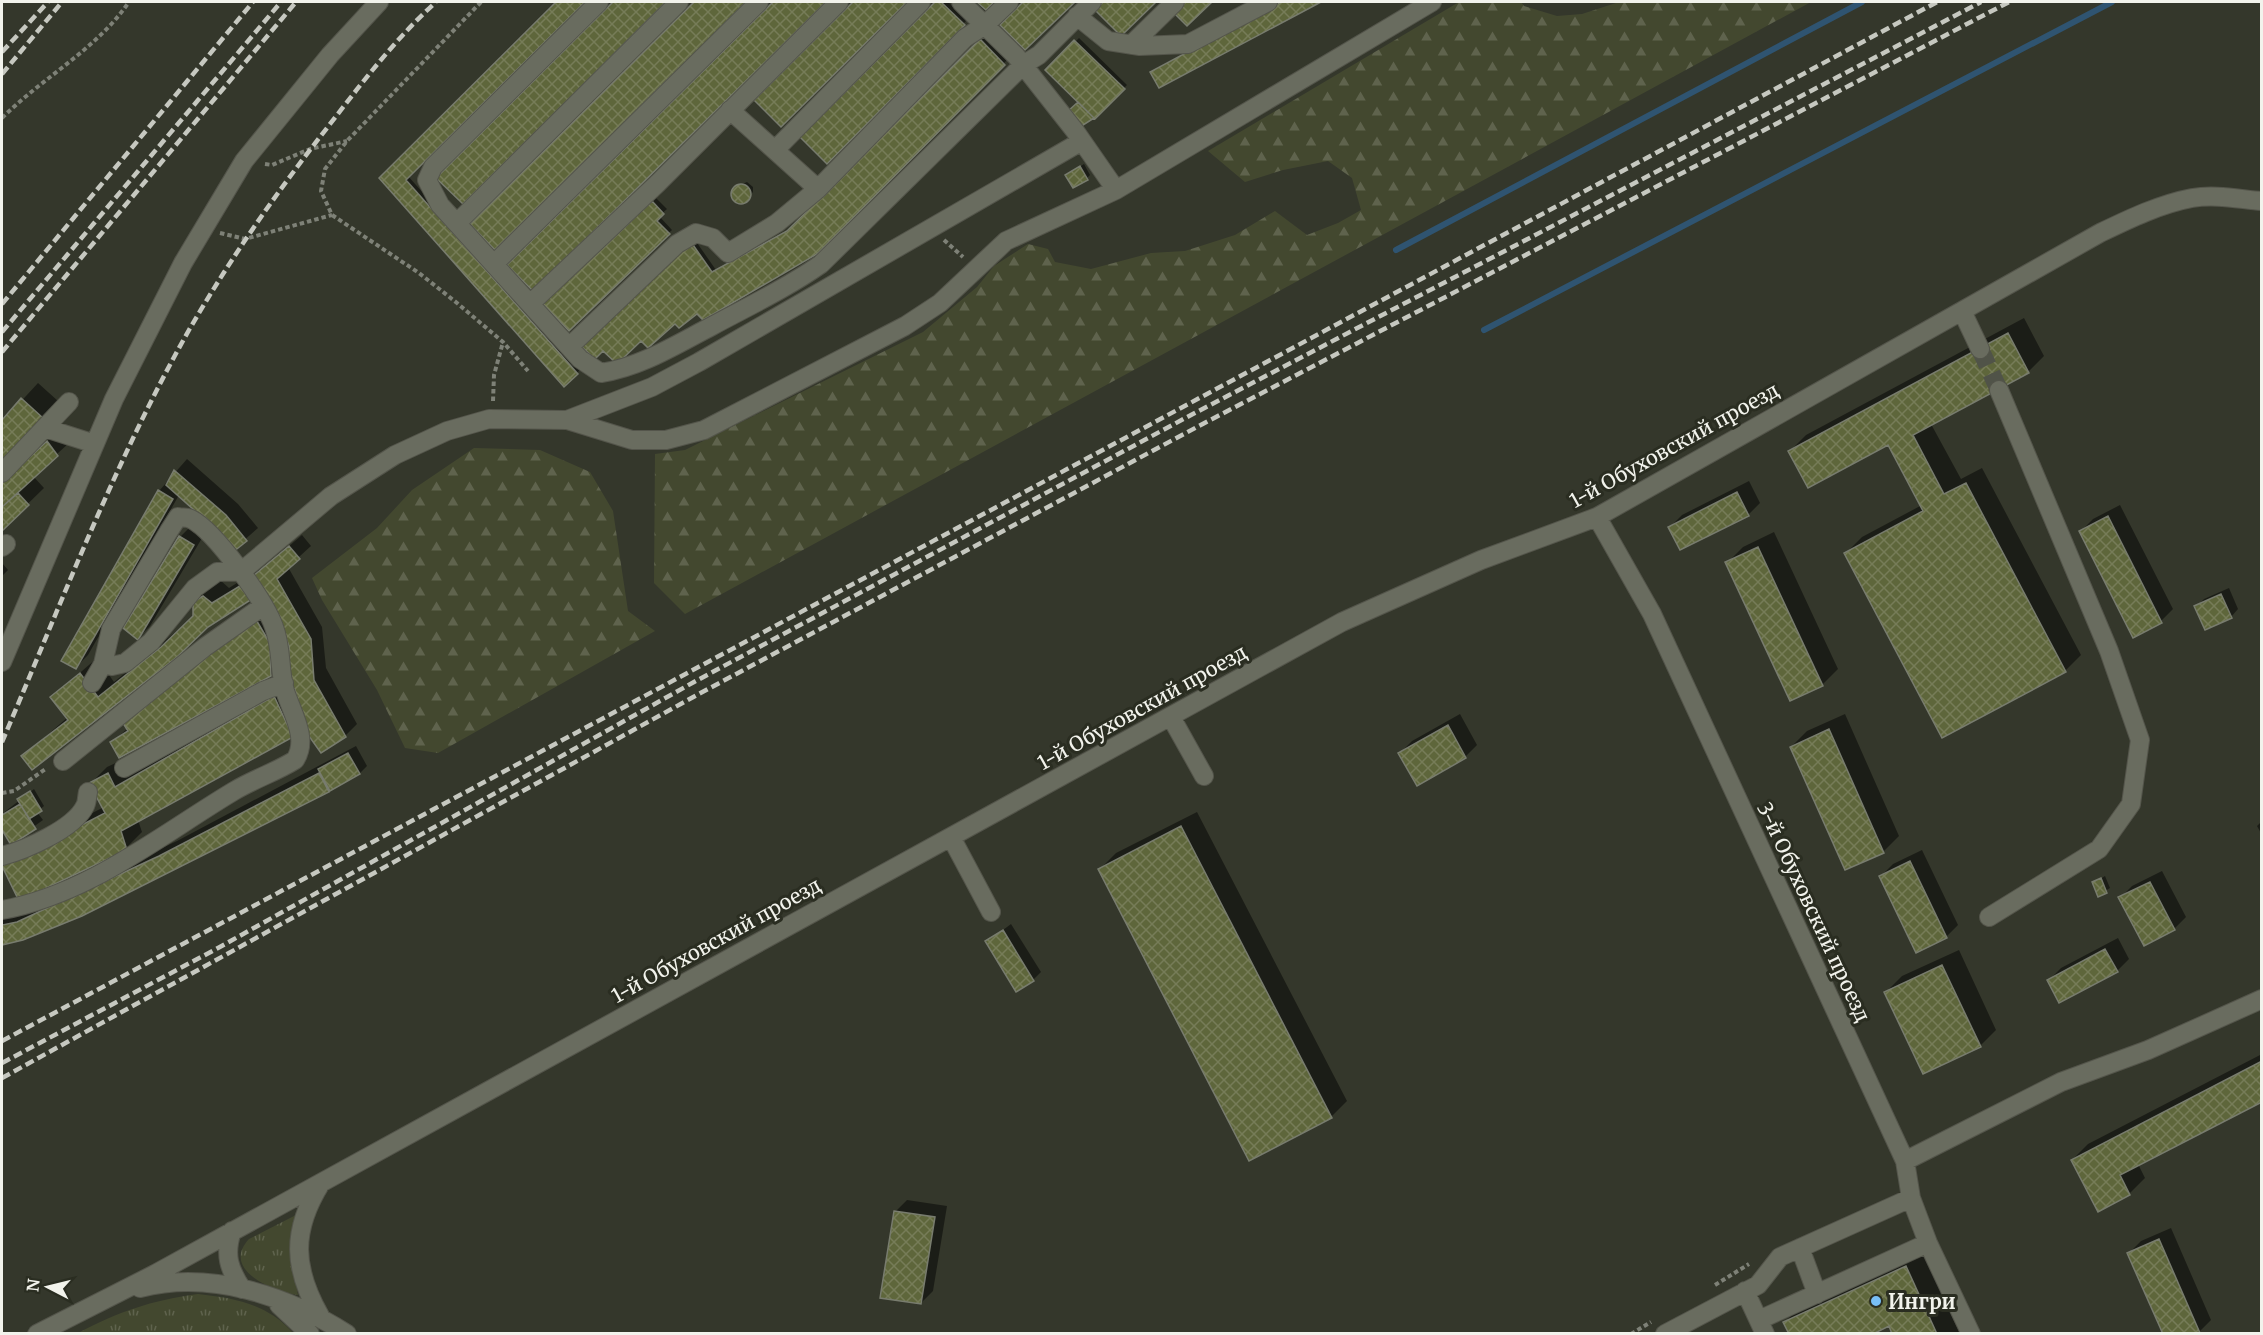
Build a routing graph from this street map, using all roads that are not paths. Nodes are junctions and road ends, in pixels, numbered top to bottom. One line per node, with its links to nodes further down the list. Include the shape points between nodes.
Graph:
1 (379, 2): 33 (street, via 330,55 244,161 144,336)
2 (599, 2): 23 (street, via 433,167 427,180)
3 (679, 2): 23 (street)
4 (759, 2): 24 (street)
5 (839, 2): 17 (street)
6 (921, 2): 19 (street)
7 (961, 2): 14 (street)
8 (1009, 2): 14 (street)
9 (1092, 2): 13 (street)
10 (1174, 2): 15 (street)
11 (1432, 2): 21 (street)
12 (1260, 4): 15 (street, via 1188,44)
13 (1077, 16): 15 (street, via 1108,41); 16 (street, via 1039,55)
14 (985, 25): 16 (street); 20 (street, via 965,38)
15 (1131, 45)
16 (1023, 65): 18 (street); 27 (street, via 822,264 796,282 624,369 602,373)
17 (730, 110): 19 (street); 25 (street)
18 (1082, 141): 21 (street); 31 (street, via 689,367 652,387)
19 (775, 150): 20 (street)
20 (818, 189): 27 (street, via 777,223 728,253 713,238 696,233 676,244)
21 (1116, 190): 31 (street, via 1006,241 940,303 905,326 704,430 666,440 632,440)
22 (2262, 201): 26 (street, 1-й Обуховский проезд, via 2193,198 2137,215)
23 (457, 223): 24 (street)
24 (494, 264): 25 (street)
25 (530, 304): 27 (street)
26 (1962, 311): 28 (street); 35 (street, 1-й Обуховский проезд)
27 (569, 347)
28 (1980, 349)
29 (1999, 390): 51 (street, via 2109,651 2140,740 2131,804 2099,849)
30 (69, 402): 32 (street)
31 (567, 420): 36 (street, via 496,420 447,431 395,455 331,496)
32 (45, 428): 33 (street); 34 (street)
33 (95, 444): 38 (street)
34 (2, 473)
35 (1597, 517): 42 (street, 1-й Обуховский проезд, via 1482,561 1342,622); 53 (street, 3-й Обуховский проезд, via 1652,614)
36 (243, 571): 37 (street); 39 (street, via 216,572 195,588 151,642 125,663); 39 (street, via 201,526 190,518 178,518 111,629)
37 (263, 606): 41 (street, via 279,644); 43 (street, via 205,647)
38 (2, 662)
39 (103, 664): 40 (street)
40 (92, 683)
41 (284, 683): 44 (street); 49 (street, via 300,730 301,752 296,760 242,787 137,854 78,885 30,905)
42 (1171, 717): 45 (street); 47 (street, 1-й Обуховский проезд)
43 (63, 761)
44 (124, 768)
45 (1204, 776)
46 (88, 792): 48 (street, via 85,806 72,822)
47 (951, 837): 50 (street); 54 (street, 1-й Обуховский проезд)
48 (2, 856)
49 (2, 910)
50 (991, 912)
51 (1989, 917)
52 (2262, 999): 53 (street, via 2148,1050 2061,1082)
53 (1905, 1161): 55 (street, 3-й Обуховский проезд)
54 (322, 1181): 56 (street, 1-й Обуховский проезд); 63 (street, via 309,1202 299,1242 304,1285)
55 (1911, 1198): 57 (street, 3-й Обуховский проезд); 58 (street)
56 (232, 1231): 59 (street, via 228,1260); 61 (street, 1-й Обуховский проезд)
57 (1928, 1243): 62 (street); 69 (street, 3-й Обуховский проезд)
58 (1800, 1248): 60 (street, via 1780,1257 1758,1285); 62 (street)
59 (249, 1291): 61 (street, via 175,1282); 63 (street); 66 (street, via 281,1306)
60 (1745, 1291): 64 (street); 68 (street)
61 (118, 1294): 65 (street)
62 (1817, 1294): 64 (street)
63 (320, 1316): 67 (street)
64 (1762, 1327)
65 (37, 1334)
66 (310, 1334)
67 (347, 1334)
68 (1665, 1334)
69 (1971, 1334)

